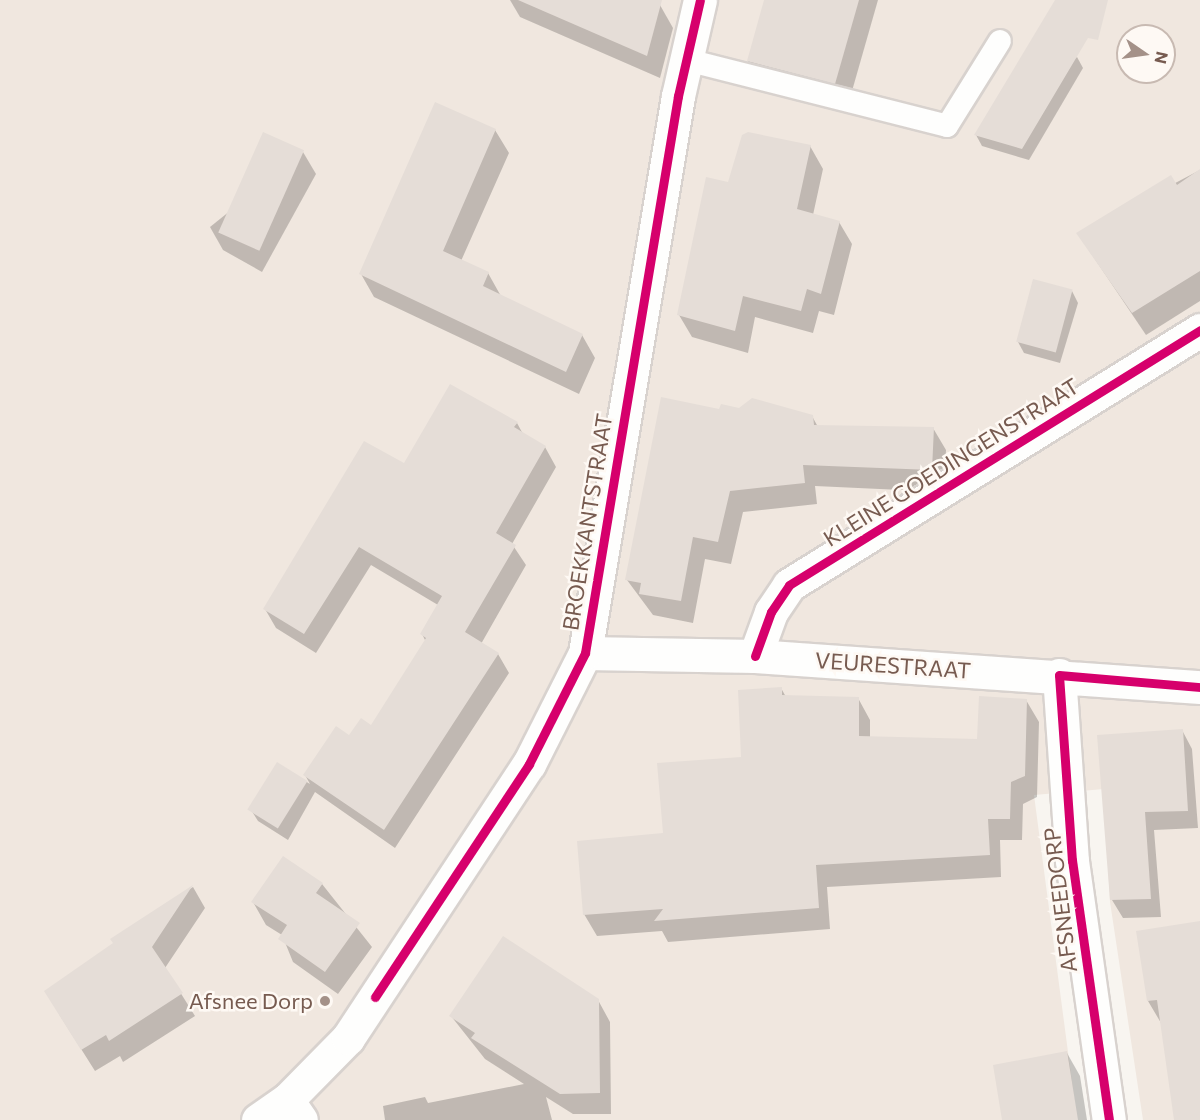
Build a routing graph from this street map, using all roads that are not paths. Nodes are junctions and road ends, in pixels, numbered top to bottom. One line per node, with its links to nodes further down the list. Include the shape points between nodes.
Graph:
1 (700, 0): 3 (street, BROEKKANTSTRAAT)
2 (1000, 41): 3 (lane, via 947,126)
3 (687, 60): 5 (street, BROEKKANTSTRAAT)
4 (1200, 330): 6 (street, KLEINE GOEDINGENSTRAAT, via 789,585 771,612)
5 (585, 653): 6 (street, VEURESTRAAT); 9 (street, BROEKKANTSTRAAT, via 529,764 417,938)
6 (755, 656): 7 (street, VEURESTRAAT)
7 (1059, 675): 8 (street, VEURESTRAAT); 11 (street, AFSNEEDORP, via 1072,861)
8 (1200, 687)
9 (294, 1110): 10 (street, BROEKKANTSTRAAT)
10 (258, 1120)
11 (1109, 1120)

